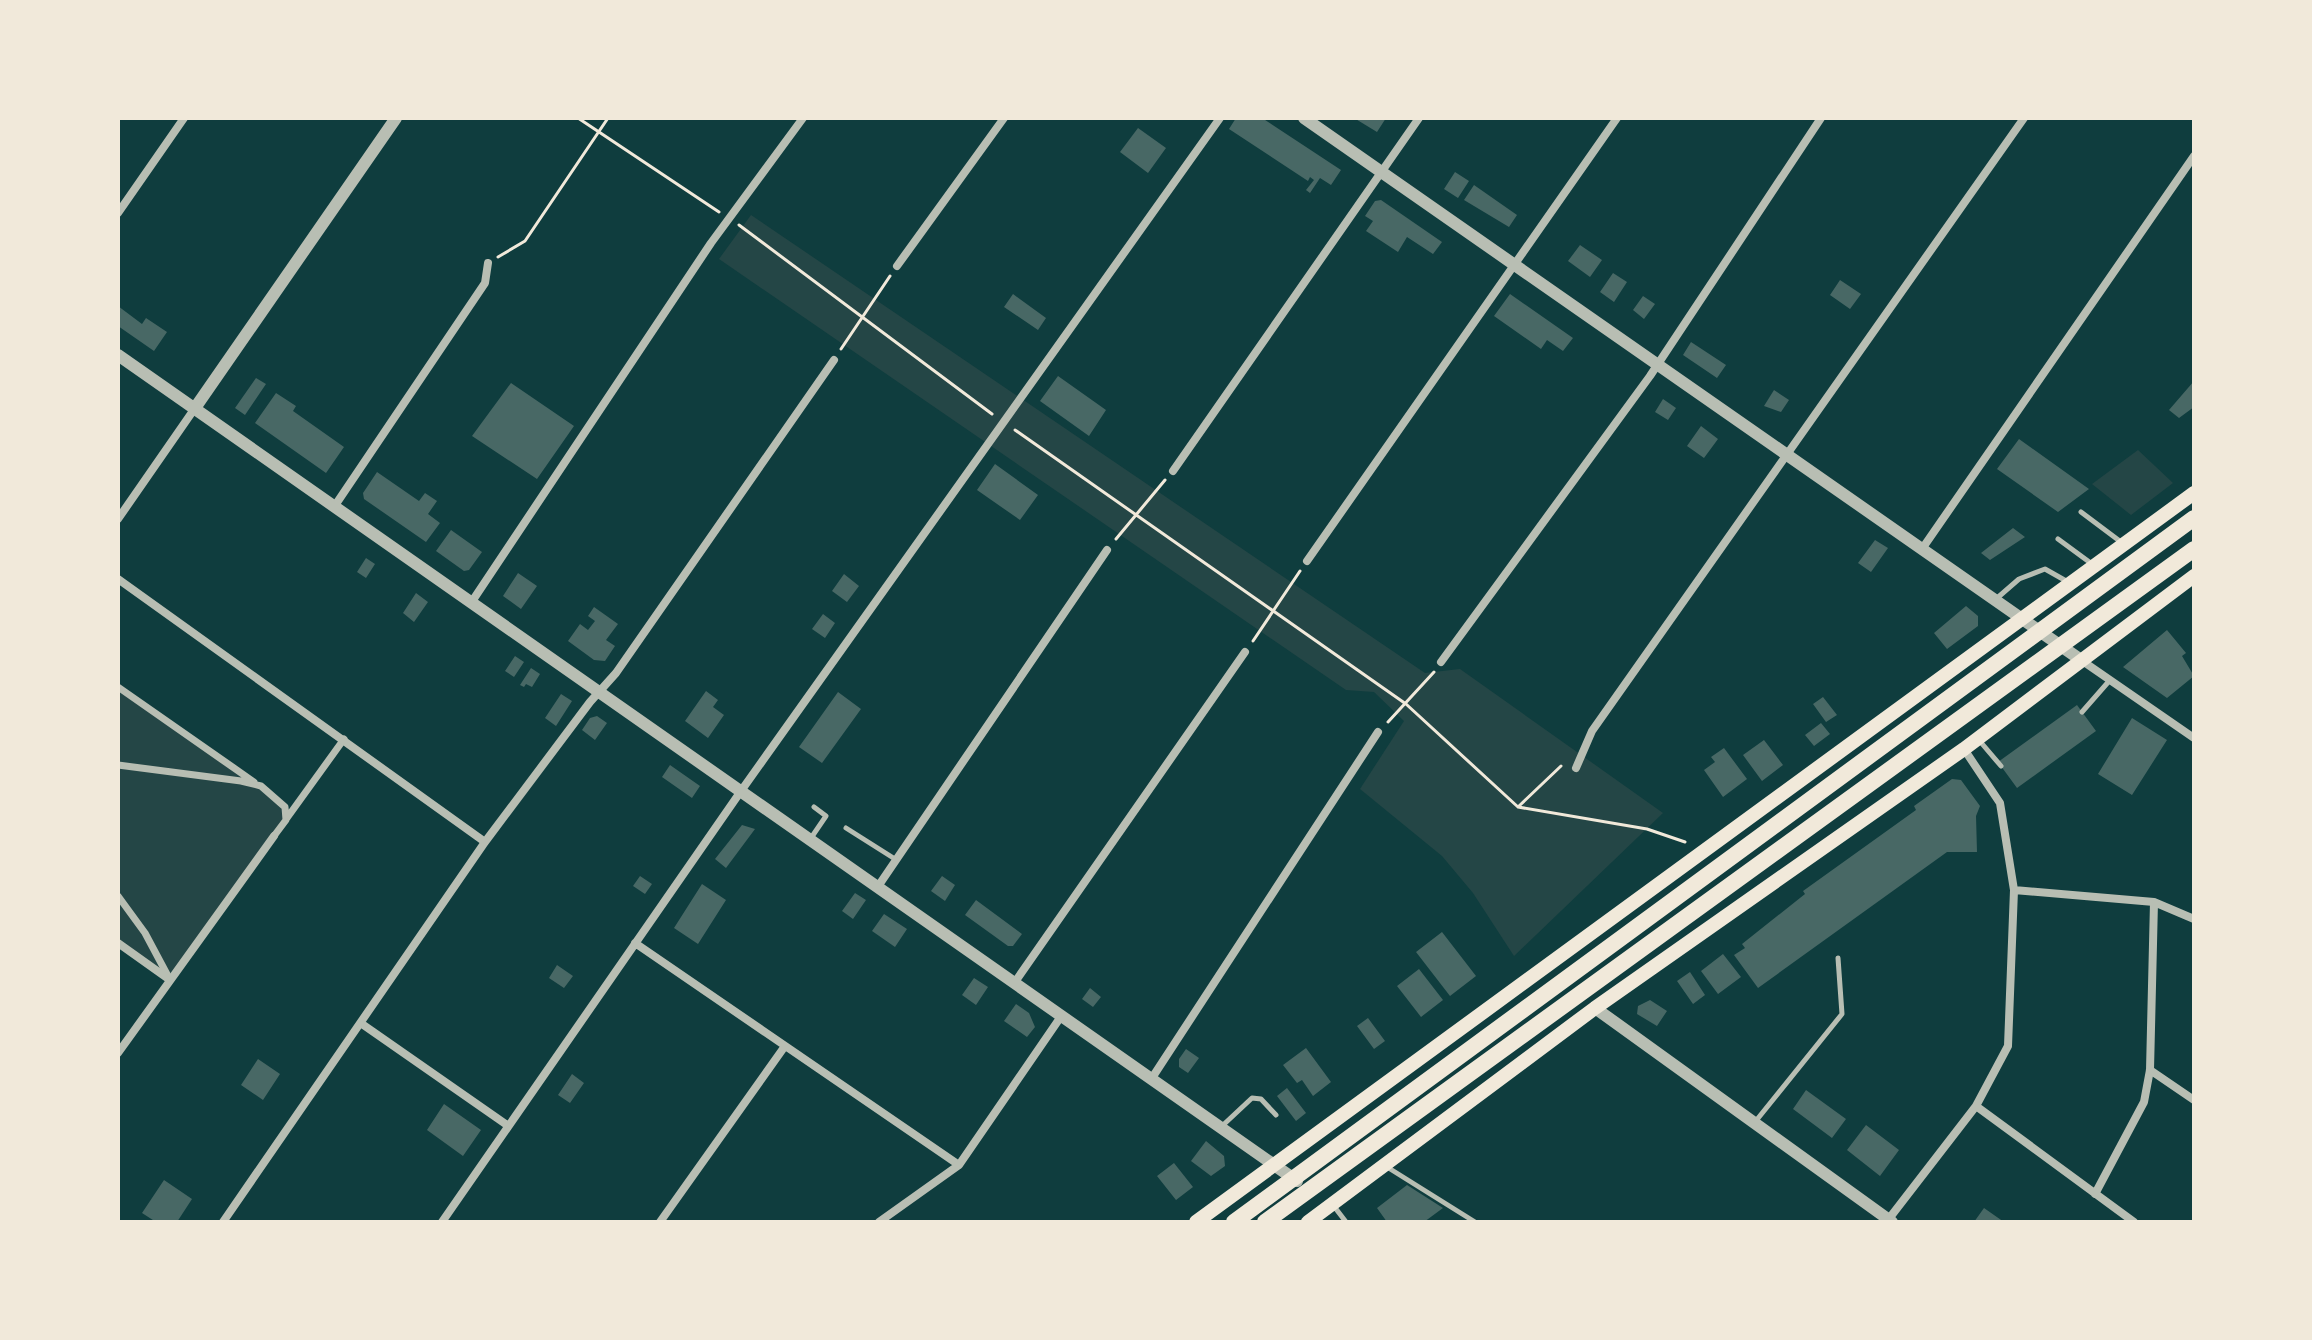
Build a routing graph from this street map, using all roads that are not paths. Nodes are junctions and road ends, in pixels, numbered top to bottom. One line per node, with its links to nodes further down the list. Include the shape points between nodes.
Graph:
1 (184, 118): 13 (street)
2 (396, 118): 20 (street)
3 (803, 118): 39 (street, via 711,243)
4 (1004, 118): 16 (street)
5 (1220, 118): 59 (street)
6 (1304, 118): 12 (street)
7 (1419, 118): 12 (street)
8 (1617, 118): 15 (street)
9 (1821, 118): 19 (street)
10 (2024, 118): 21 (street)
11 (2194, 156): 30 (street)
12 (1382, 172): 15 (street); 22 (street)
13 (118, 213)
14 (488, 263): 24 (street, via 485,283)
15 (1515, 264): 19 (street); 33 (street)
16 (897, 266)
17 (118, 355): 20 (street)
18 (834, 360): 48 (street)
19 (1658, 365): 21 (street); 45 (street)
20 (195, 408): 24 (street); 27 (street)
21 (1788, 457): 30 (street); 57 (street, via 1592,731)
22 (1173, 471)
23 (2194, 493): 29 (main road)
24 (334, 507): 39 (street)
25 (2081, 512): 29 (lane)
26 (2194, 518): 41 (main road)
27 (118, 519)
28 (2058, 539): 34 (lane)
29 (2125, 545): 34 (main road)
30 (1922, 549): 38 (street)
31 (2194, 549): 42 (main road)
32 (1107, 550): 66 (street)
33 (1307, 561)
34 (2096, 567): 37 (main road)
35 (2194, 576): 44 (main road)
36 (118, 579): 53 (street)
37 (2072, 584): 38 (lane, via 2045,569 2032,571); 40 (main road)
38 (1995, 600): 40 (street)
39 (471, 603): 48 (street)
40 (2024, 620): 41 (street); 91 (main road)
41 (2040, 632): 42 (street); 93 (main road)
42 (2059, 645): 44 (street); 94 (main road)
43 (1245, 652): 76 (street)
44 (2081, 660): 46 (street); 51 (main road)
45 (1441, 662)
46 (2110, 680): 49 (lane); 52 (street)
47 (118, 687): 58 (street)
48 (598, 692): 59 (street); 65 (street)
49 (2082, 712)
50 (1378, 732): 83 (street)
51 (1977, 738): 54 (main road); 56 (lane)
52 (2194, 738)
53 (344, 739): 61 (street); 65 (street)
54 (1964, 749): 68 (street, via 2000,803); 77 (main road)
55 (118, 765): 58 (street)
56 (2001, 766)
57 (1576, 768)
58 (261, 786): 61 (street, via 282,801)
59 (741, 791): 64 (street); 73 (street)
60 (814, 807): 64 (lane, via 826,816)
61 (286, 820): 63 (street)
62 (846, 828): 66 (lane)
63 (274, 836): 75 (street)
64 (811, 839): 67 (street)
65 (485, 842): 79 (street)
66 (895, 859): 67 (street)
67 (879, 885): 76 (street)
68 (2014, 890): 70 (street); 85 (street, via 2008,1046)
69 (118, 896): 75 (street)
70 (2154, 902): 71 (street); 82 (street)
71 (2194, 919)
72 (118, 943): 75 (street)
73 (635, 943): 80 (street); 88 (street)
74 (1838, 958): 87 (lane, via 1842,1014)
75 (170, 980): 81 (street)
76 (1015, 982): 78 (street)
77 (1595, 1008): 87 (street); 92 (main road)
78 (1062, 1015): 83 (street); 90 (street)
79 (362, 1024): 88 (street); 98 (street)
80 (785, 1046): 90 (street); 100 (street)
81 (118, 1053)
82 (2150, 1070): 84 (street); 95 (street, via 2144,1102)
83 (1152, 1078): 89 (street)
84 (2194, 1100)
85 (1976, 1106): 95 (street); 97 (street)
86 (1276, 1115): 89 (lane, via 1261,1099 1252,1098)
87 (1754, 1123): 97 (street)
88 (507, 1125): 99 (street)
89 (1220, 1128): 91 (street)
90 (959, 1165): 101 (street)
91 (1273, 1165): 93 (street); 102 (main road)
92 (1387, 1167): 96 (main road); 107 (lane)
93 (1293, 1179): 94 (street); 103 (main road)
94 (1309, 1190): 104 (main road)
95 (2095, 1194): 108 (street)
96 (1333, 1204): 105 (main road); 106 (lane)
97 (1890, 1221)
98 (223, 1222)
99 (442, 1222)
100 (660, 1222)
101 (879, 1222)
102 (1196, 1222)
103 (1234, 1222)
104 (1265, 1222)
105 (1308, 1222)
106 (1346, 1222)
107 (1475, 1222)
108 (2134, 1222)

